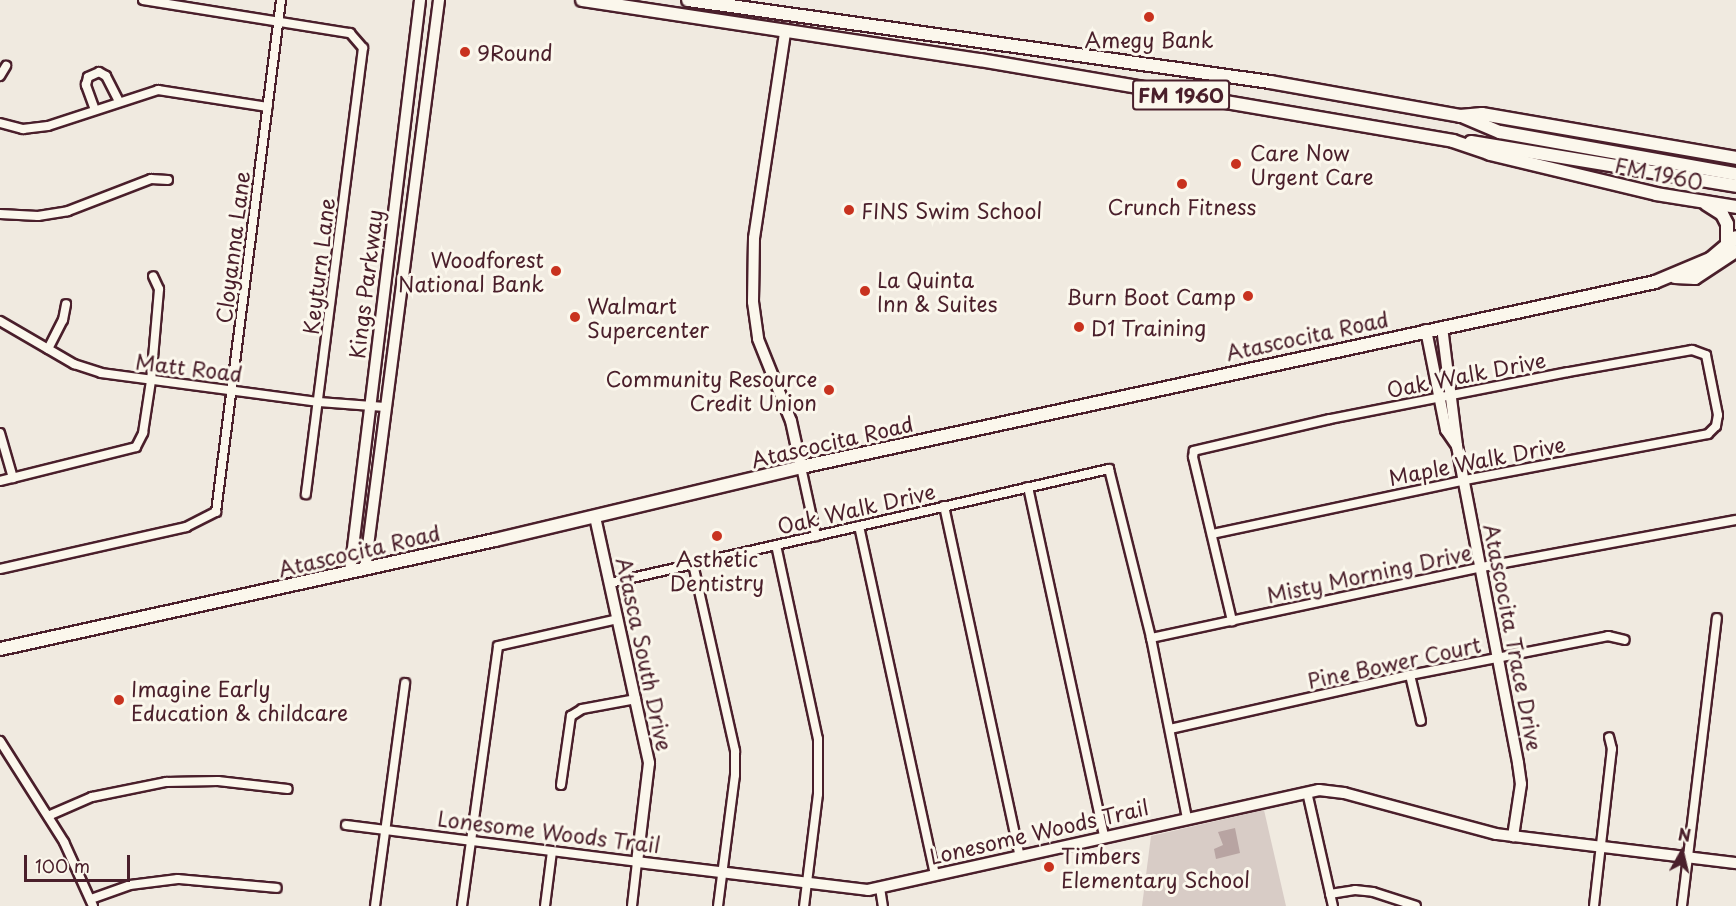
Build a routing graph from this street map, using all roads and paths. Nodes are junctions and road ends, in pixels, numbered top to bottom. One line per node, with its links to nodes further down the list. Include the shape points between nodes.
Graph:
1 (143, 0): 7 (street)
2 (281, 0): 7 (street, Cloyanna Lane)
3 (420, 0): 36 (street, Kings Parkway)
4 (439, 0): 37 (street, Kings Parkway)
5 (582, 0): 8 (main road, FM 1960 / FM 1960)
6 (688, 0): 14 (main road, FM 1960 / FM 1960, via 1270,82)
7 (278, 22): 12 (street, Cloyanna Lane); 35 (street, Keyturn Lane, via 350,33 361,42)
8 (785, 33): 16 (main road, FM 1960 / FM 1960, via 992,62); 40 (street, via 754,238 753,302 758,339 791,421)
9 (6, 66): 10 (street)
10 (0, 76)
11 (118, 100): 12 (street, via 158,90); 13 (street); 13 (street, via 106,76 99,72 88,77 86,84)
12 (268, 107): 31 (street, Cloyanna Lane)
13 (95, 110): 15 (street, via 30,129)
14 (1460, 116): 17 (main road, FM 1960 / FM 1960, via 1494,116); 18 (main road, via 1500,132)
15 (0, 123)
16 (1453, 141): 18 (main road); 20 (main road, FM 1960 / FM 1960, via 1490,154)
17 (1736, 158)
18 (1733, 179)
19 (168, 180): 22 (street, via 151,179 68,211 38,216)
20 (1703, 202): 21 (main road, FM 1960 / FM 1960); 23 (main road, via 1722,214)
21 (1736, 207)
22 (0, 214)
23 (1733, 245): 27 (main road, Atascocita Road, via 1675,277)
24 (153, 276): 30 (street, via 159,289)
25 (66, 304): 29 (street, via 63,320)
26 (0, 321): 29 (street, Matt Road)
27 (1442, 327): 28 (main road, Atascocita Road); 33 (street, Atascocita Trace Drive)
28 (1426, 330): 34 (street, Atascocita Trace Drive); 40 (main road, Atascocita Road)
29 (48, 349): 30 (street, Matt Road, via 88,369)
30 (151, 381): 31 (street, Matt Road); 41 (street, via 142,439 127,451)
31 (233, 391): 35 (street, Matt Road); 55 (street, Cloyanna Lane, via 216,512 202,522)
32 (1714, 394): 33 (street, Oak Walk Drive, via 1706,355 1692,350); 42 (street, Maple Walk Drive, via 1716,426 1708,434)
33 (1452, 395): 34 (street, Oak Walk Drive); 39 (street, Atascocita Trace Drive)
34 (1438, 397): 39 (street, Atascocita Trace Drive, via 1446,430); 50 (street, Oak Walk Drive, via 1194,451)
35 (319, 402): 36 (street, Matt Road); 45 (street, Keyturn Lane)
36 (371, 407): 37 (street, Matt Road); 57 (street, Kings Parkway)
37 (385, 407): 56 (street, Kings Parkway)
38 (0, 433): 41 (street)
39 (1457, 446): 42 (street, Atascocita Trace Drive)
40 (801, 467): 47 (main road, Atascocita Road); 51 (street)
41 (13, 478): 43 (street)
42 (1465, 480): 50 (street, Maple Walk Drive); 54 (street, Atascocita Trace Drive)
43 (0, 481)
44 (1028, 487): 46 (street, Oak Walk Drive); 62 (street, Oak Walk Drive, via 1109,469); 80 (street)
45 (306, 494)
46 (944, 506): 49 (street, Oak Walk Drive); 85 (street)
47 (595, 517): 56 (main road, Atascocita Road); 58 (street, Atasca South Drive)
48 (1736, 520): 54 (street, Misty Morning Drive)
49 (860, 526): 51 (street, Oak Walk Drive); 90 (street)
50 (1212, 534): 61 (street)
51 (816, 536): 52 (street, Oak Walk Drive)
52 (776, 544): 53 (street, Oak Walk Drive); 91 (street, via 818,739 818,794)
53 (693, 564): 58 (street, Oak Walk Drive); 89 (street, via 735,751)
54 (1482, 567): 61 (street, Misty Morning Drive); 65 (street, Atascocita Trace Drive)
55 (0, 569)
56 (365, 569): 57 (main road, Atascocita Road)
57 (350, 572): 64 (main road, Atascocita Road)
58 (610, 583): 60 (street, Atasca South Drive)
59 (1717, 618): 86 (street)
60 (618, 619): 68 (street, Atasca South Drive); 82 (street, via 498,646)
61 (1232, 621): 62 (street, Misty Morning Drive)
62 (1151, 638): 70 (street)
63 (1625, 640): 65 (street, Pine Bower Court, via 1608,636)
64 (0, 649)
65 (1498, 658): 66 (street, Pine Bower Court); 81 (street, Atascocita Trace Drive, via 1521,784)
66 (1410, 675): 69 (street); 70 (street, Pine Bower Court)
67 (405, 683): 79 (street)
68 (636, 699): 73 (street, via 582,709 571,716); 87 (street, Atasca South Drive, via 649,763)
69 (1421, 721)
70 (1170, 729): 77 (street)
71 (1609, 737): 83 (street, via 1612,749)
72 (0, 741): 76 (street)
73 (561, 785)
74 (288, 789): 76 (street, via 218,781 166,782 92,797)
75 (1307, 792): 77 (street, Lonesome Woods Trail); 81 (street, Lonesome Woods Trail, via 1344,792 1473,830); 94 (street)
76 (48, 816): 95 (street)
77 (1187, 818): 80 (street, Lonesome Woods Trail)
78 (346, 825): 79 (street, Lonesome Woods Trail)
79 (385, 830): 82 (street, Lonesome Woods Trail); 96 (street)
80 (1104, 835): 85 (street, Lonesome Woods Trail)
81 (1513, 836): 83 (street, Lonesome Woods Trail)
82 (471, 841): 84 (street, Lonesome Woods Trail); 97 (street)
83 (1602, 847): 86 (street, Lonesome Woods Trail); 105 (street)
84 (552, 851): 87 (street, Lonesome Woods Trail); 98 (street)
85 (1019, 854): 90 (street, Lonesome Woods Trail)
86 (1688, 857): 88 (street, Lonesome Woods Trail); 106 (street)
87 (637, 862): 89 (street, Lonesome Woods Trail); 99 (street, Atasca South Drive)
88 (1736, 863)
89 (723, 874): 91 (street, Lonesome Woods Trail); 100 (street)
90 (935, 874): 93 (street, Lonesome Woods Trail)
91 (807, 884): 93 (street, Lonesome Woods Trail, via 854,891); 101 (street)
92 (277, 888): 95 (street, via 178,879 130,885)
93 (880, 888): 102 (street)
94 (1330, 894): 103 (street); 104 (street, via 1364,891)
95 (92, 902)
96 (375, 906)
97 (462, 906)
98 (545, 906)
99 (632, 906)
100 (718, 906)
101 (804, 906)
102 (883, 906)
103 (1333, 906)
104 (1416, 906)
105 (1594, 906)
106 (1682, 906)

